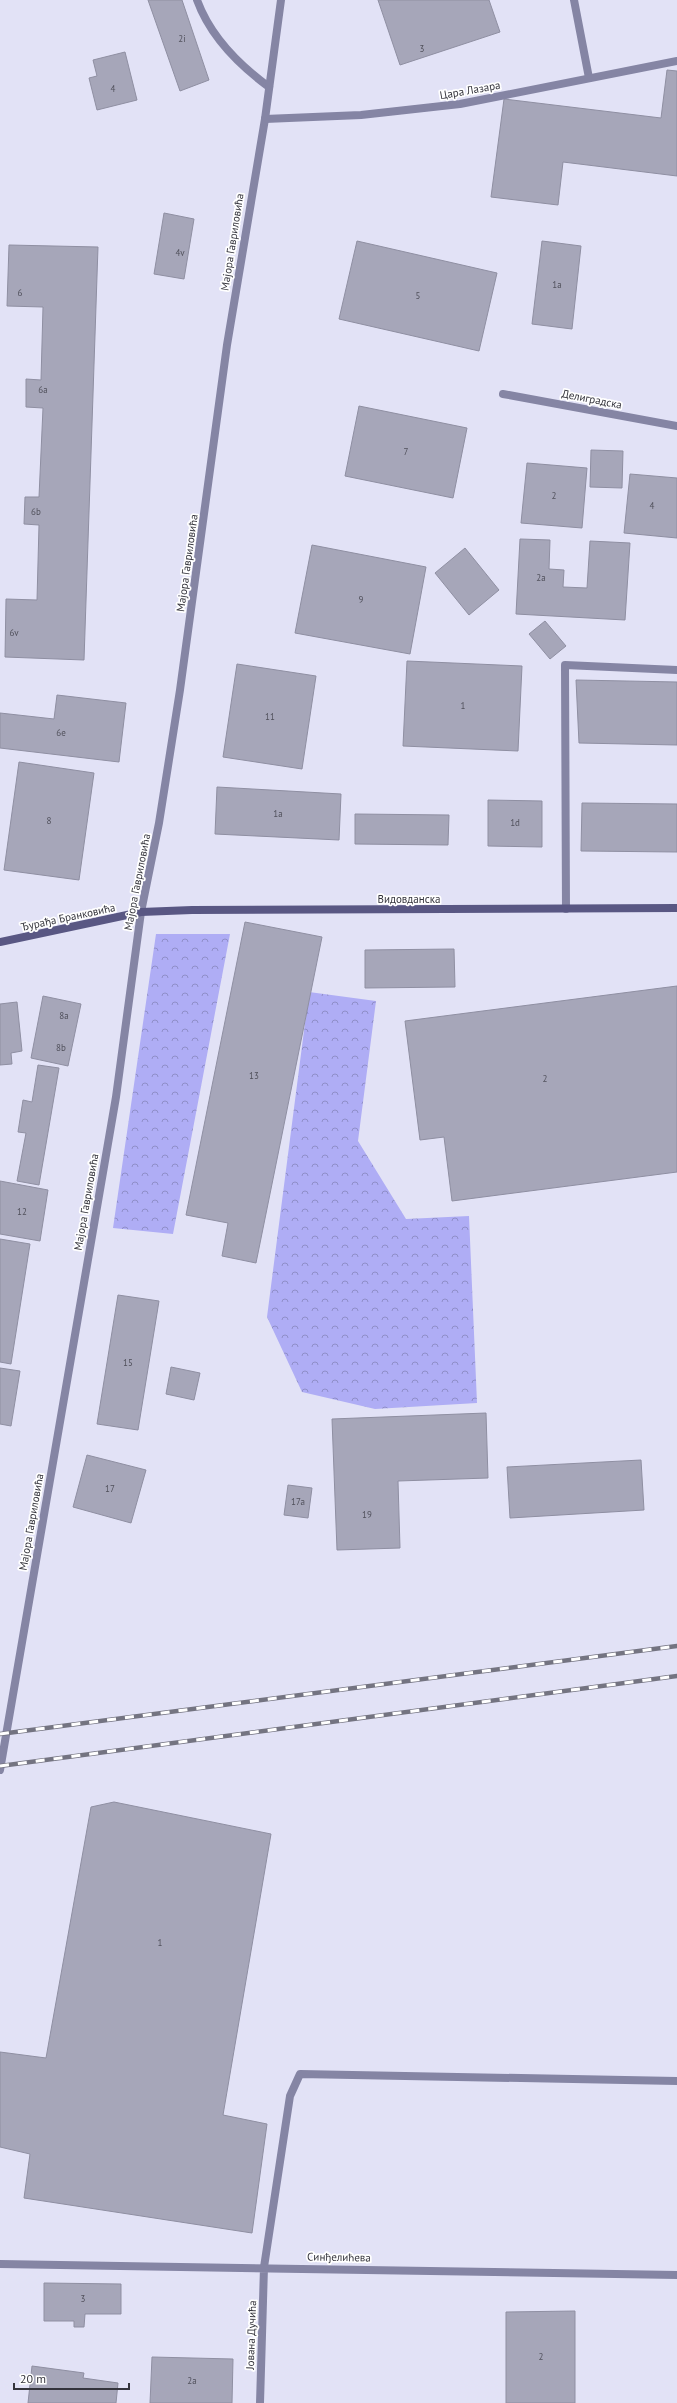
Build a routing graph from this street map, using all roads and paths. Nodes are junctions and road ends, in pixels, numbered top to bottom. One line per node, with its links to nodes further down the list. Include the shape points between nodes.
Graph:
1 (197, 0): 6 (street, via 221,44)
2 (280, 0): 6 (street, Мајора Гавриловића)
3 (574, 0): 5 (street)
4 (677, 61): 5 (street, Цара Лазара)
5 (589, 78): 7 (street, Цара Лазара, via 460,104 354,116)
6 (269, 87): 7 (street, Мајора Гавриловића)
7 (265, 119): 13 (street, Мајора Гавриловића, via 227,345 180,690 159,823)
8 (503, 394): 9 (street, Делиградска)
9 (677, 426)
10 (677, 670): 12 (street, via 565,665)
11 (677, 908): 12 (main road, Видовданска)
12 (566, 909): 13 (main road, Видовданска)
13 (140, 912): 14 (main road, Ђурађа Бранковића); 15 (street, Мајора Гавриловића, via 116,1096)
14 (0, 942)
15 (0, 1768)
16 (677, 2081): 18 (street, Јована Дучића, via 300,2074 290,2096)
17 (0, 2264): 18 (street, Синђелићева)
18 (264, 2267): 19 (street, Синђелићева); 20 (street, Јована Дучића)
19 (677, 2275)
20 (260, 2403)

